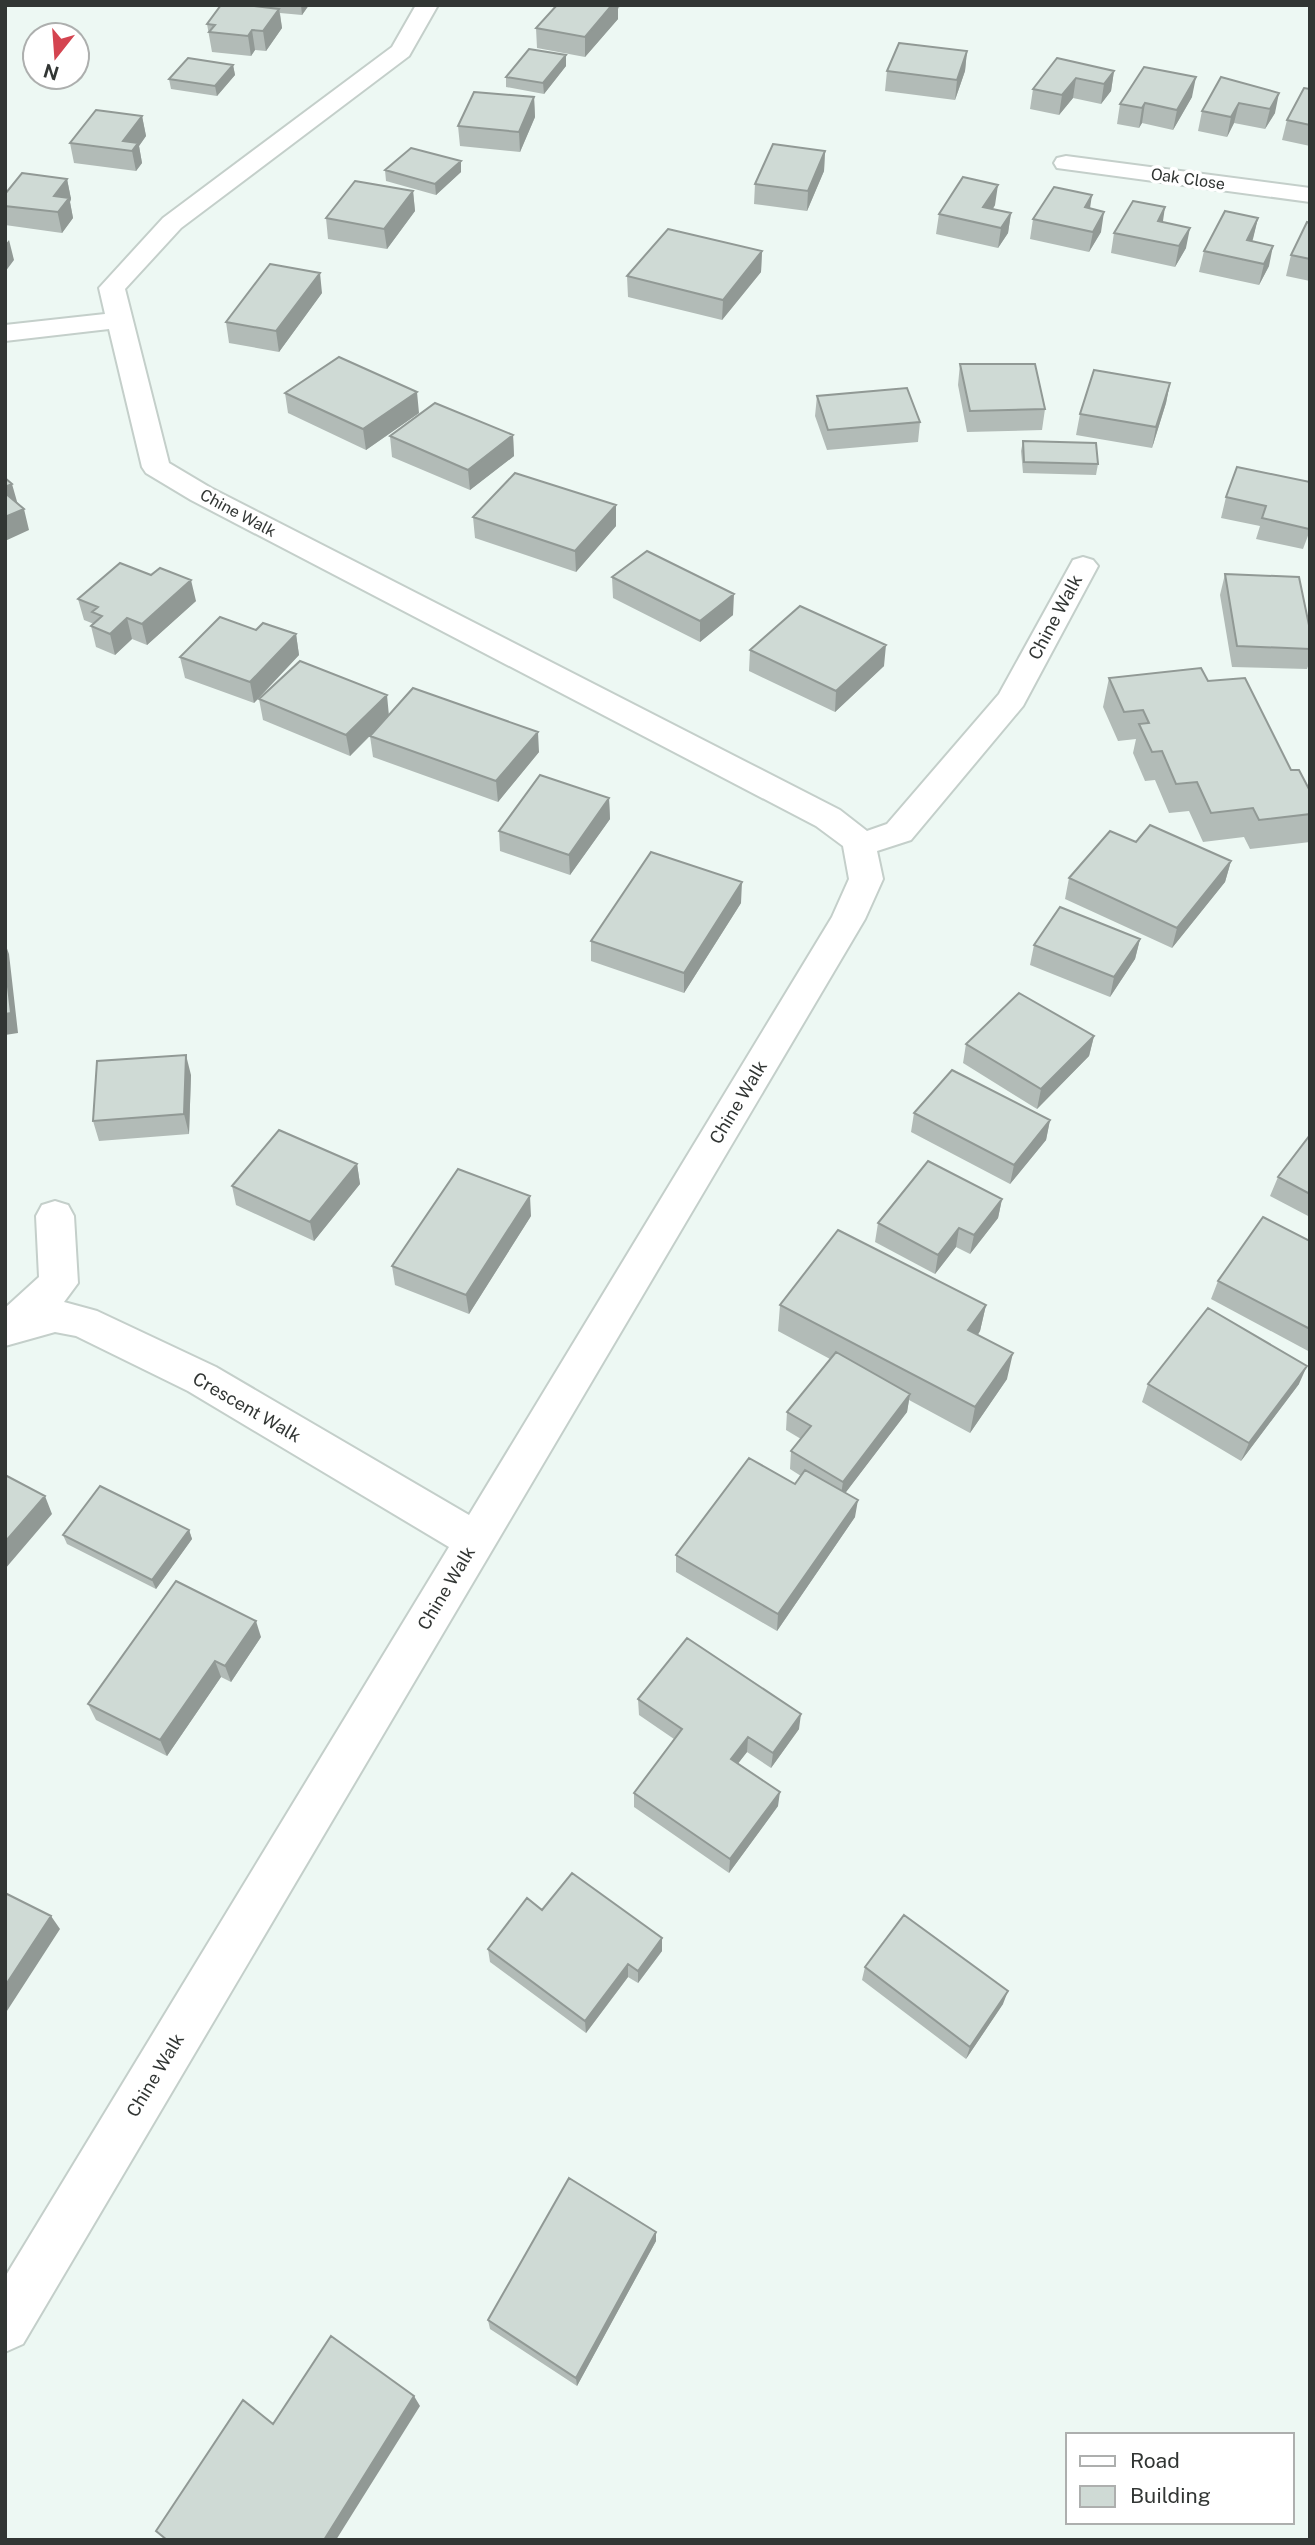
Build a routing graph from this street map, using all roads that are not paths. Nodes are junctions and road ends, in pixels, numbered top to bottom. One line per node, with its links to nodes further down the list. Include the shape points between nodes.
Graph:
1 (427, 5): 4 (street, Chine Walk, via 401,51 172,223 111,288)
2 (1066, 163): 3 (street, Oak Close)
3 (1310, 195)
4 (120, 320): 5 (street); 7 (street, Chine Walk, via 156,467 828,818 852,834)
5 (5, 333)
6 (1083, 566): 7 (street, Chine Walk, via 1012,699 899,832)
7 (859, 845): 10 (street, Chine Walk, via 866,879 848,919)
8 (55, 1216): 9 (street, via 59,1283)
9 (8, 1328): 10 (street, Crescent Walk, via 55,1316 83,1322 202,1379)
10 (475, 1540): 11 (street, Chine Walk)
11 (5, 2326)

